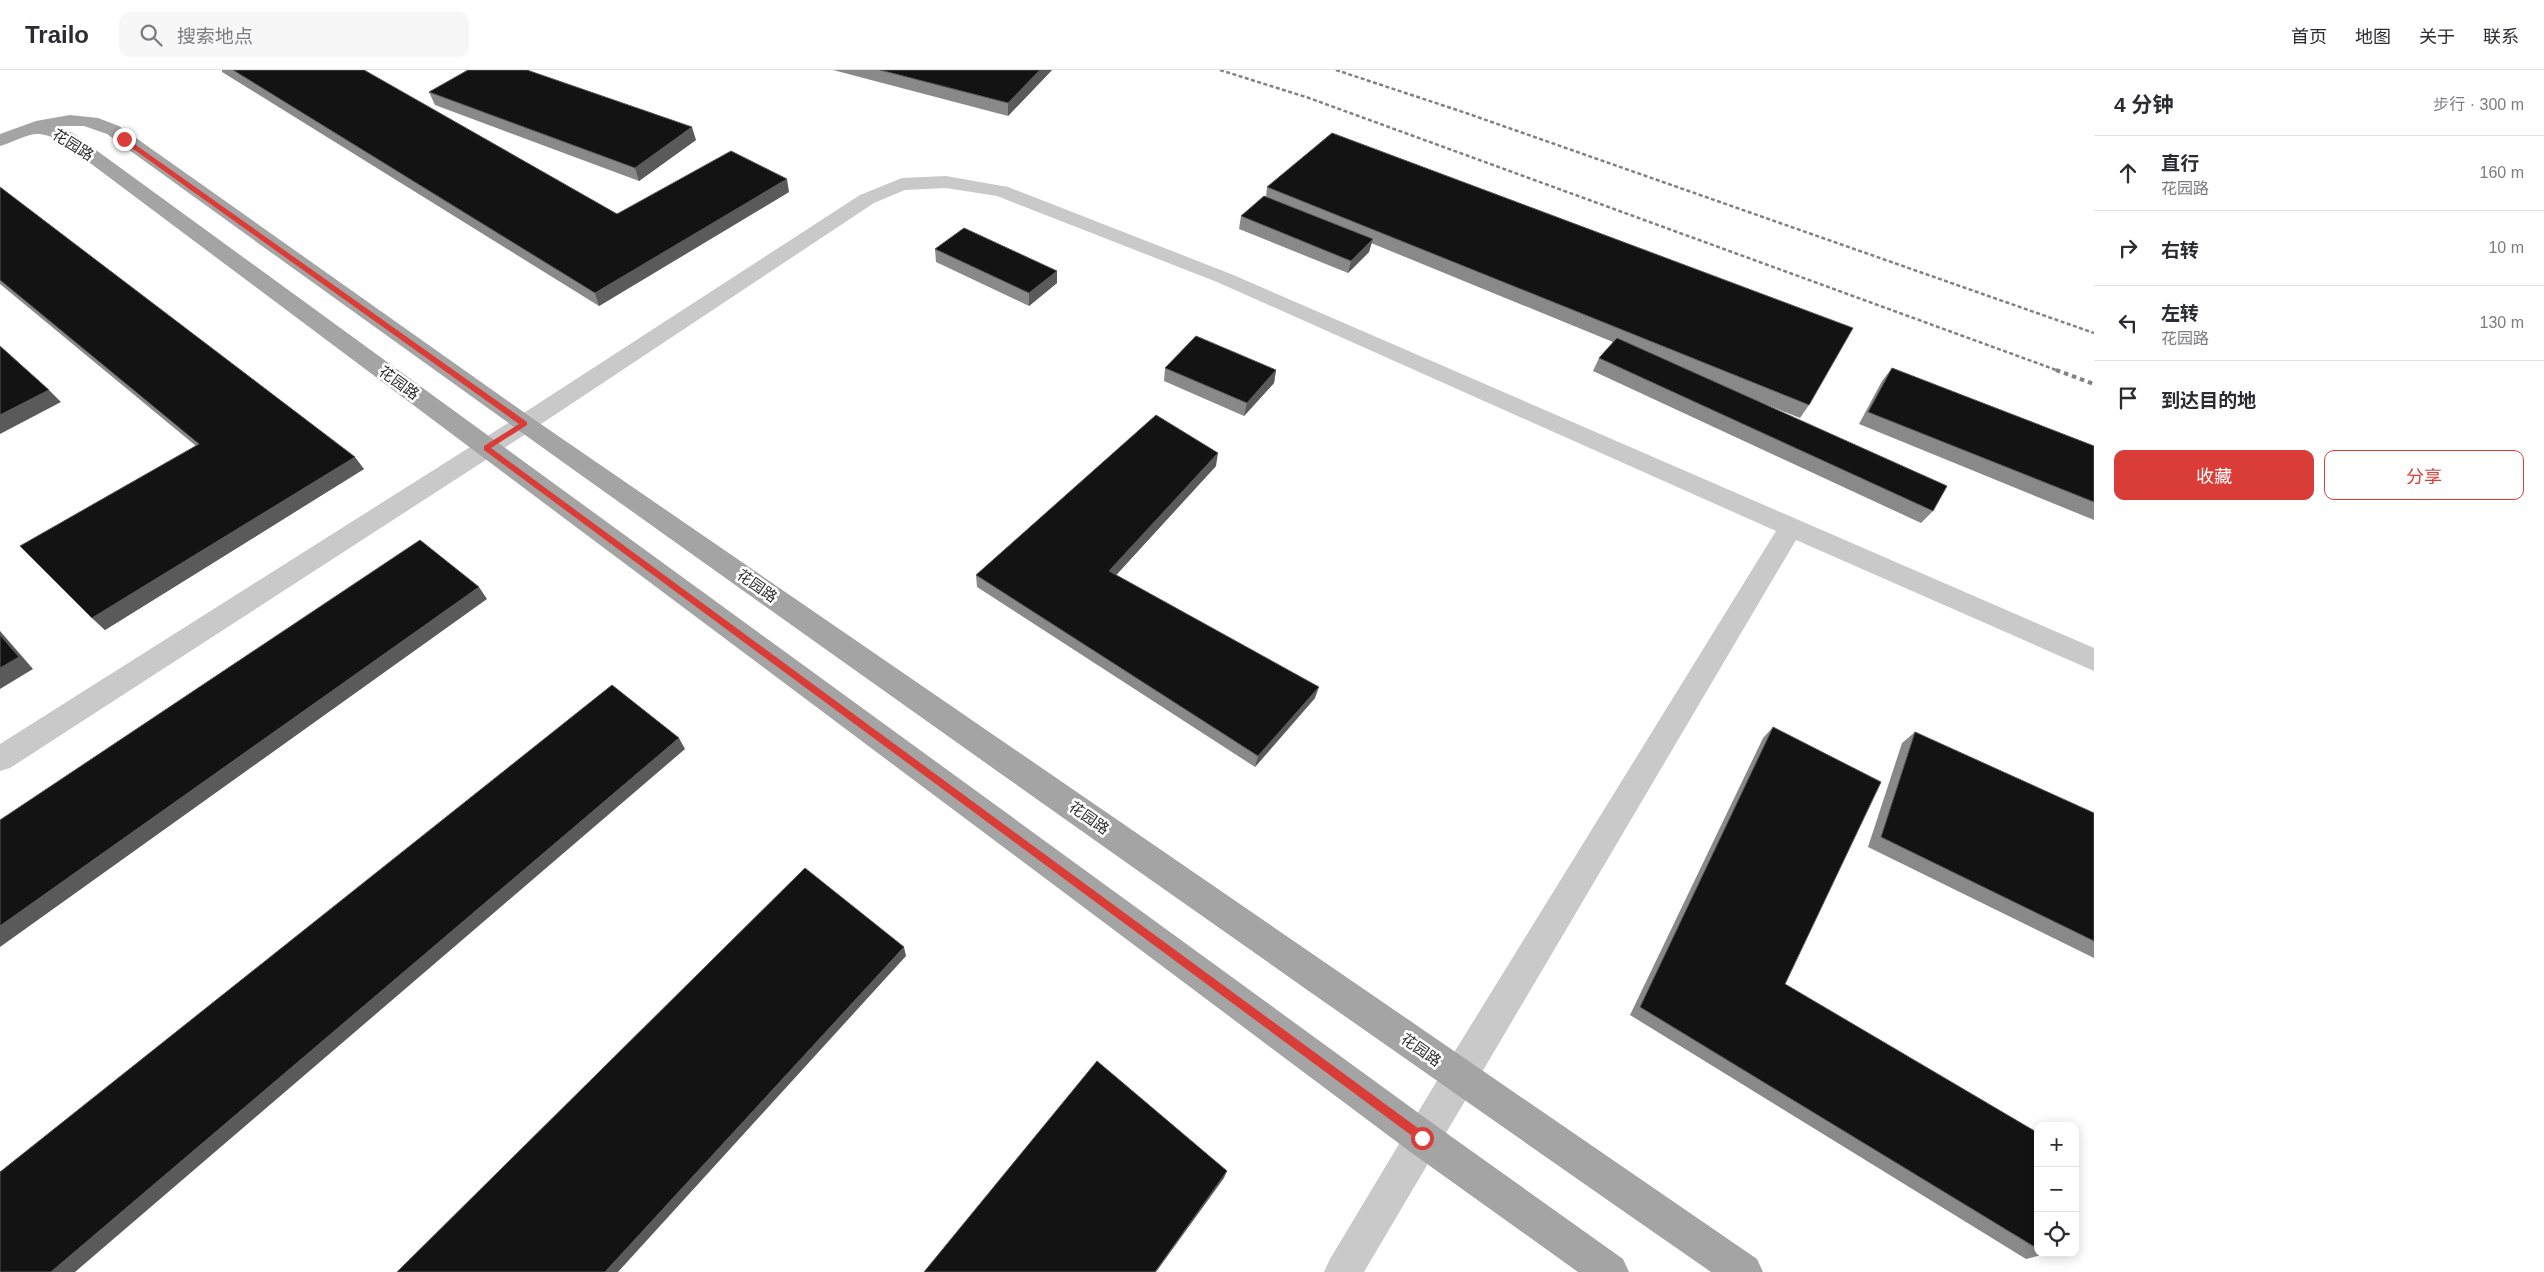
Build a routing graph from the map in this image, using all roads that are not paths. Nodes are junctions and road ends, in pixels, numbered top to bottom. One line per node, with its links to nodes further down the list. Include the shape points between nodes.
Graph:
1 (34, 127): 2 (main road); 3 (main road, 花园路, via 70,118 96,121 113,130); 4 (main road, 花园路, via 53,130 68,138)
2 (0, 140)
3 (524, 424): 4 (street); 5 (street, via 867,199 902,184 946,182 1001,191 1224,278); 8 (main road, 花园路)
4 (486, 448): 7 (street); 9 (main road, 花园路)
5 (1792, 526): 6 (street); 8 (street)
6 (2094, 660)
7 (0, 759)
8 (1458, 1076): 9 (street); 12 (main road, 花园路)
9 (1422, 1138): 10 (street); 11 (main road, 花园路)
10 (1343, 1272)
11 (1610, 1272)
12 (1744, 1272)

